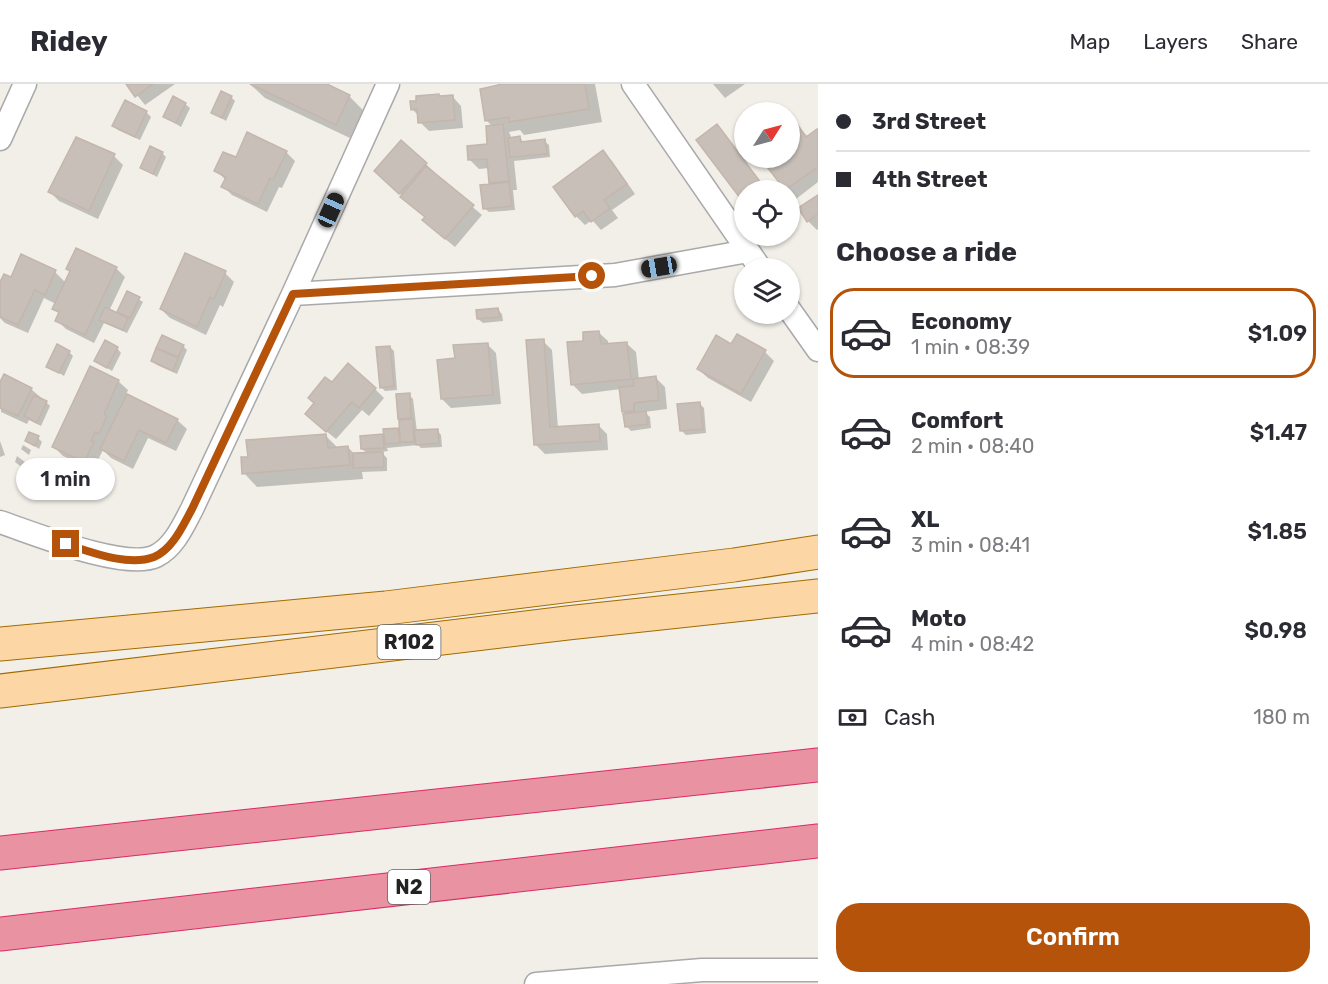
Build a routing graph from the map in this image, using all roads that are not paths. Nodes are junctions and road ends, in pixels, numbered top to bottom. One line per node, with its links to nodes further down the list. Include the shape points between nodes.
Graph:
1 (25, 84): 4 (street)
2 (388, 84): 7 (street)
3 (633, 84): 5 (street)
4 (0, 139)
5 (753, 258)
6 (734, 262): 7 (street, via 615,275)
7 (293, 294): 10 (street, via 182,528 155,556 110,558)
8 (800, 324): 9 (street)
9 (818, 350)
10 (0, 522)
11 (818, 552): 13 (main road, R102, via 386,608)
12 (818, 596): 14 (main road, R102)
13 (0, 644)
14 (0, 691)
15 (818, 765): 17 (highway)
16 (818, 841): 18 (highway, N2)
17 (0, 853)
18 (0, 934)
19 (818, 970): 20 (street, via 702,970)
20 (536, 984)

